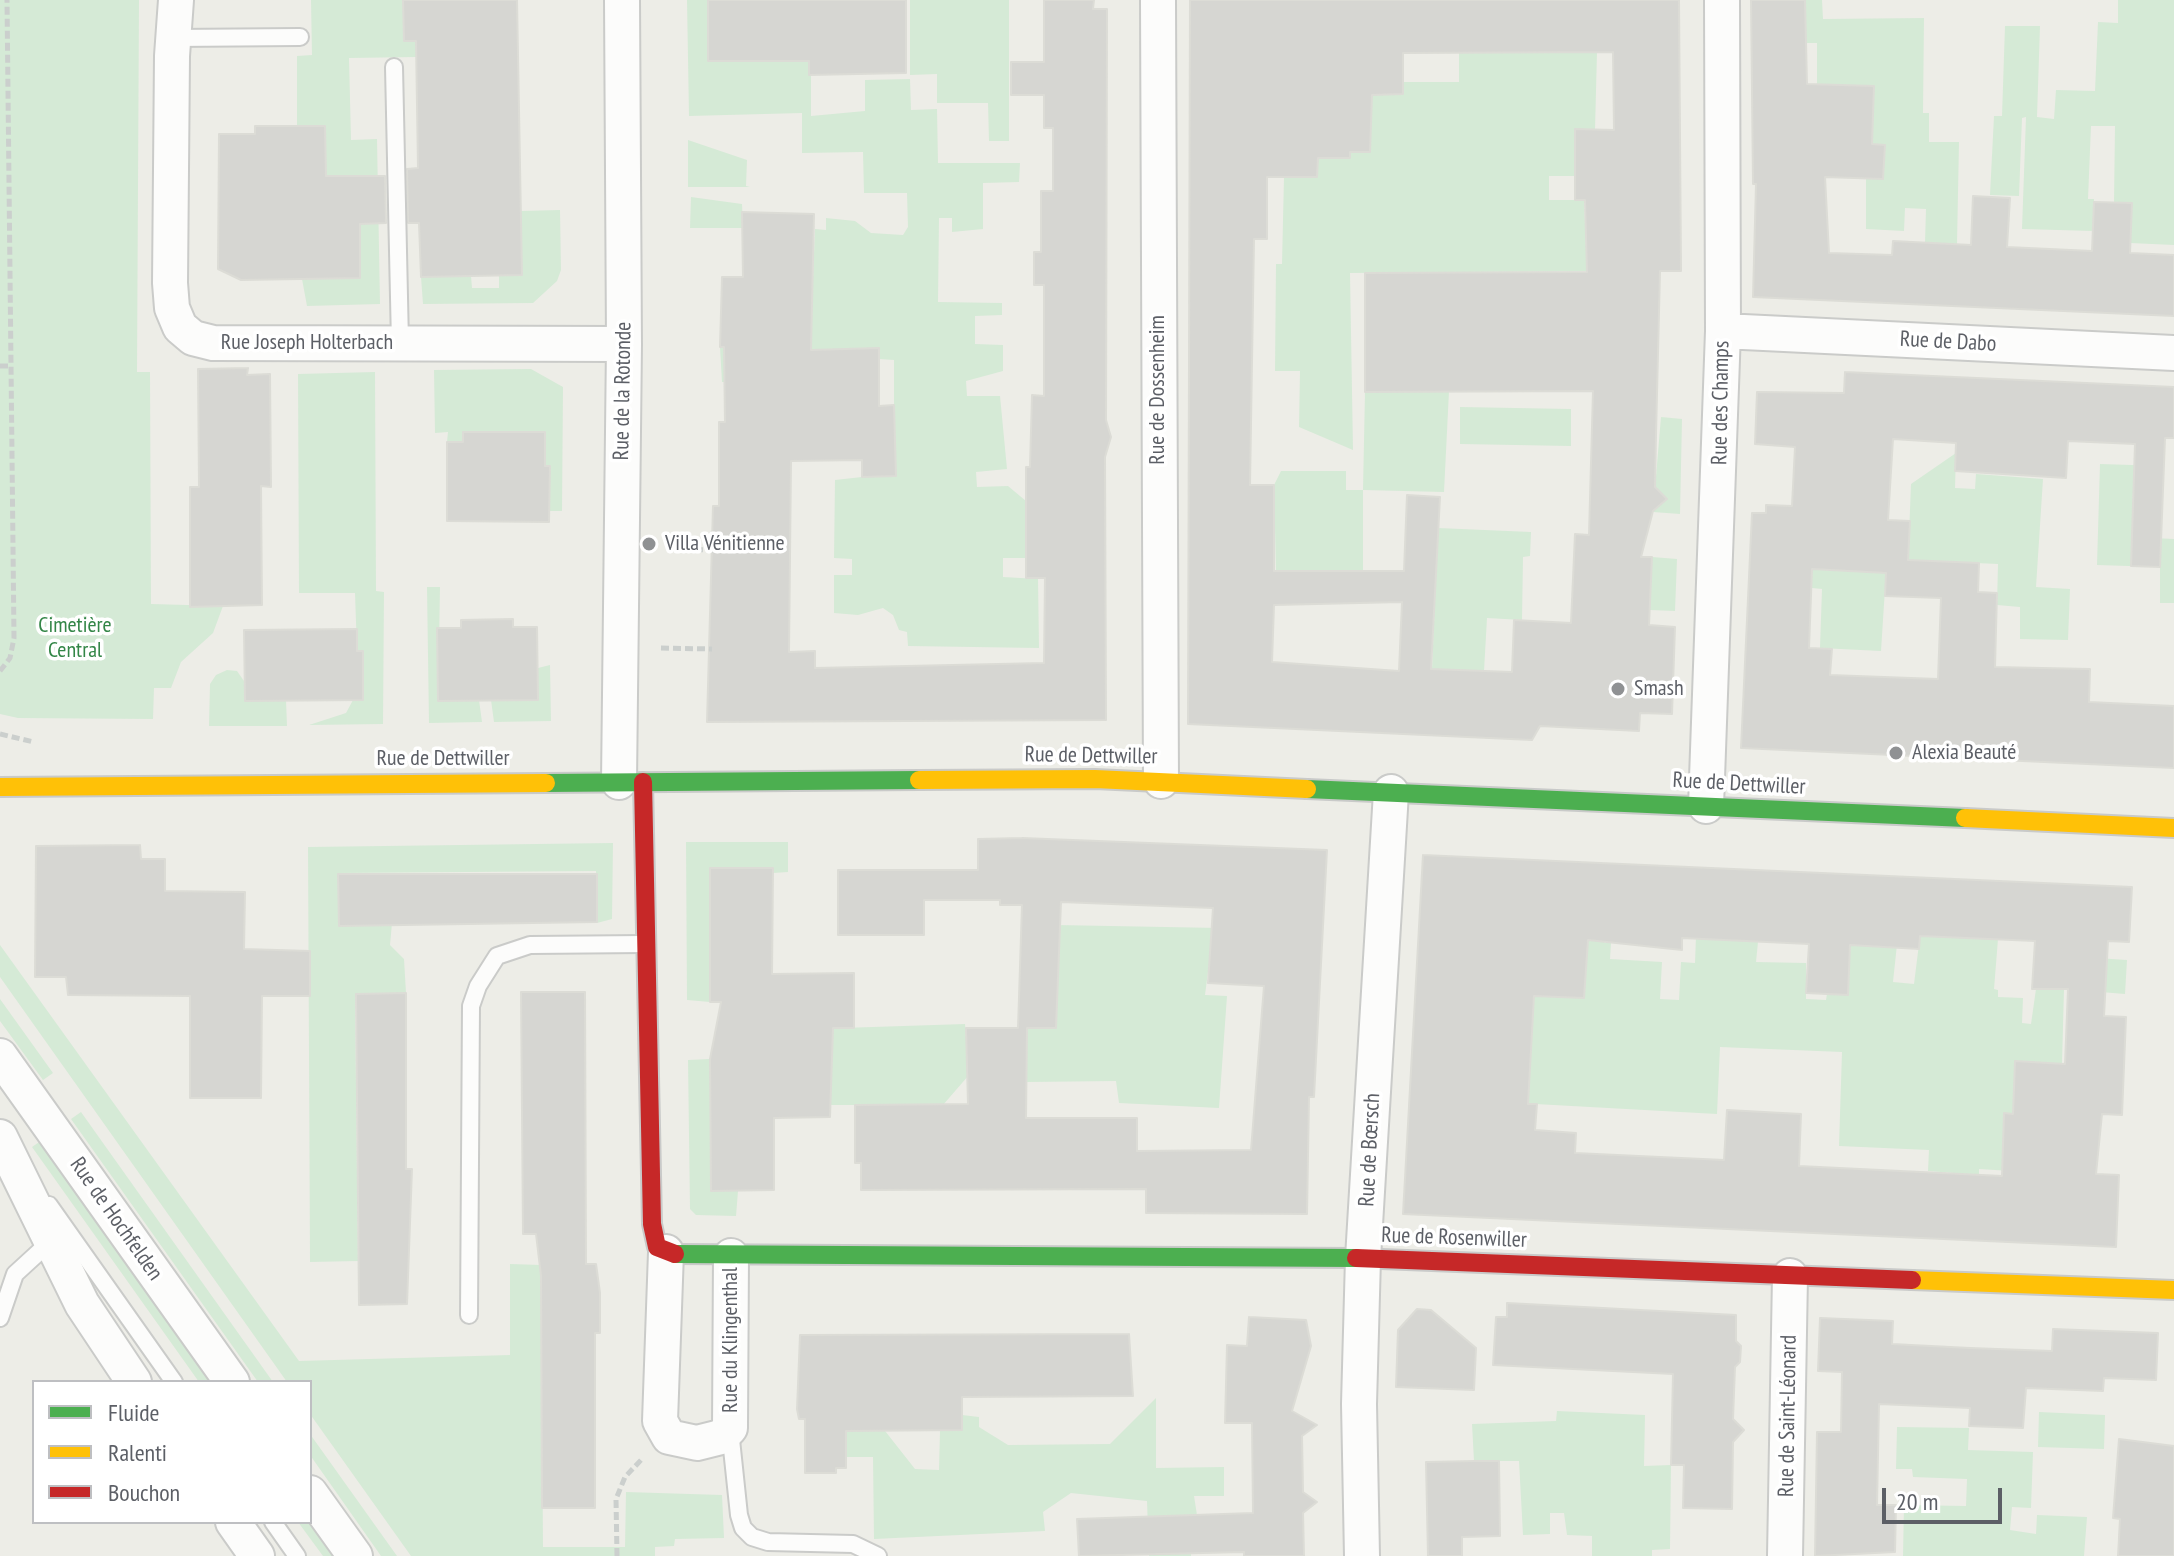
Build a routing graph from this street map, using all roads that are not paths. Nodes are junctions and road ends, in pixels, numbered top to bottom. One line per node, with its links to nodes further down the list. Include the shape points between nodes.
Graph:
1 (176, 0): 6 (street, Rue Joseph Holterbach)
2 (622, 0): 10 (street, Rue de la Rotonde)
3 (1158, 0): 12 (street, Rue de Dossenheim)
4 (1722, 0): 8 (street, Rue des Champs)
5 (300, 37): 6 (lane)
6 (174, 38): 9 (street, Rue Joseph Holterbach, via 170,283 180,327 193,338 213,343)
7 (394, 67): 9 (lane)
8 (1723, 331): 11 (street, Rue de Dabo); 16 (street, Rue des Champs)
9 (400, 343): 10 (street, Rue Joseph Holterbach)
10 (624, 344): 13 (street, Rue de la Rotonde)
11 (2174, 353)
12 (1161, 781): 13 (main road, Rue de Dettwiller); 15 (main road, Rue de Dettwiller)
13 (631, 782): 14 (main road, Rue de Dettwiller); 18 (main road)
14 (2, 785)
15 (1391, 792): 16 (main road, Rue de Dettwiller); 24 (street, Rue de Bœrsch)
16 (1706, 806): 17 (main road, Rue de Dettwiller)
17 (2174, 828)
18 (644, 944): 22 (main road, via 652,1224 657,1247); 27 (lane, via 530,945 497,956 478,986 471,1006)
19 (0, 1056): 31 (street, Rue de Hochfelden)
20 (3, 1141): 21 (street); 30 (lane)
21 (51, 1241): 28 (lane, via 15,1274); 29 (street, via 82,1304)
22 (666, 1252): 23 (main road, Rue du Klingenthal); 32 (street, Rue du Klingenthal, via 660,1421 669,1437 683,1442 709,1442)
23 (731, 1256): 24 (main road, Rue de Rosenwiller); 32 (street, Rue du Klingenthal)
24 (1363, 1258): 25 (main road, Rue de Rosenwiller); 40 (street, Rue de Bœrsch)
25 (1790, 1276): 26 (main road, Rue de Rosenwiller); 41 (street, Rue de Saint-Léonard)
26 (2174, 1290)
27 (469, 1315)
28 (0, 1318)
29 (133, 1380)
30 (173, 1380)
31 (231, 1380)
32 (730, 1428): 39 (lane, via 739,1515 752,1537 853,1544)
33 (312, 1496): 38 (street)
34 (234, 1524): 36 (street)
35 (274, 1524): 37 (lane)
36 (257, 1556)
37 (297, 1556)
38 (355, 1556)
39 (878, 1556)
40 (1362, 1556)
41 (1785, 1556)

